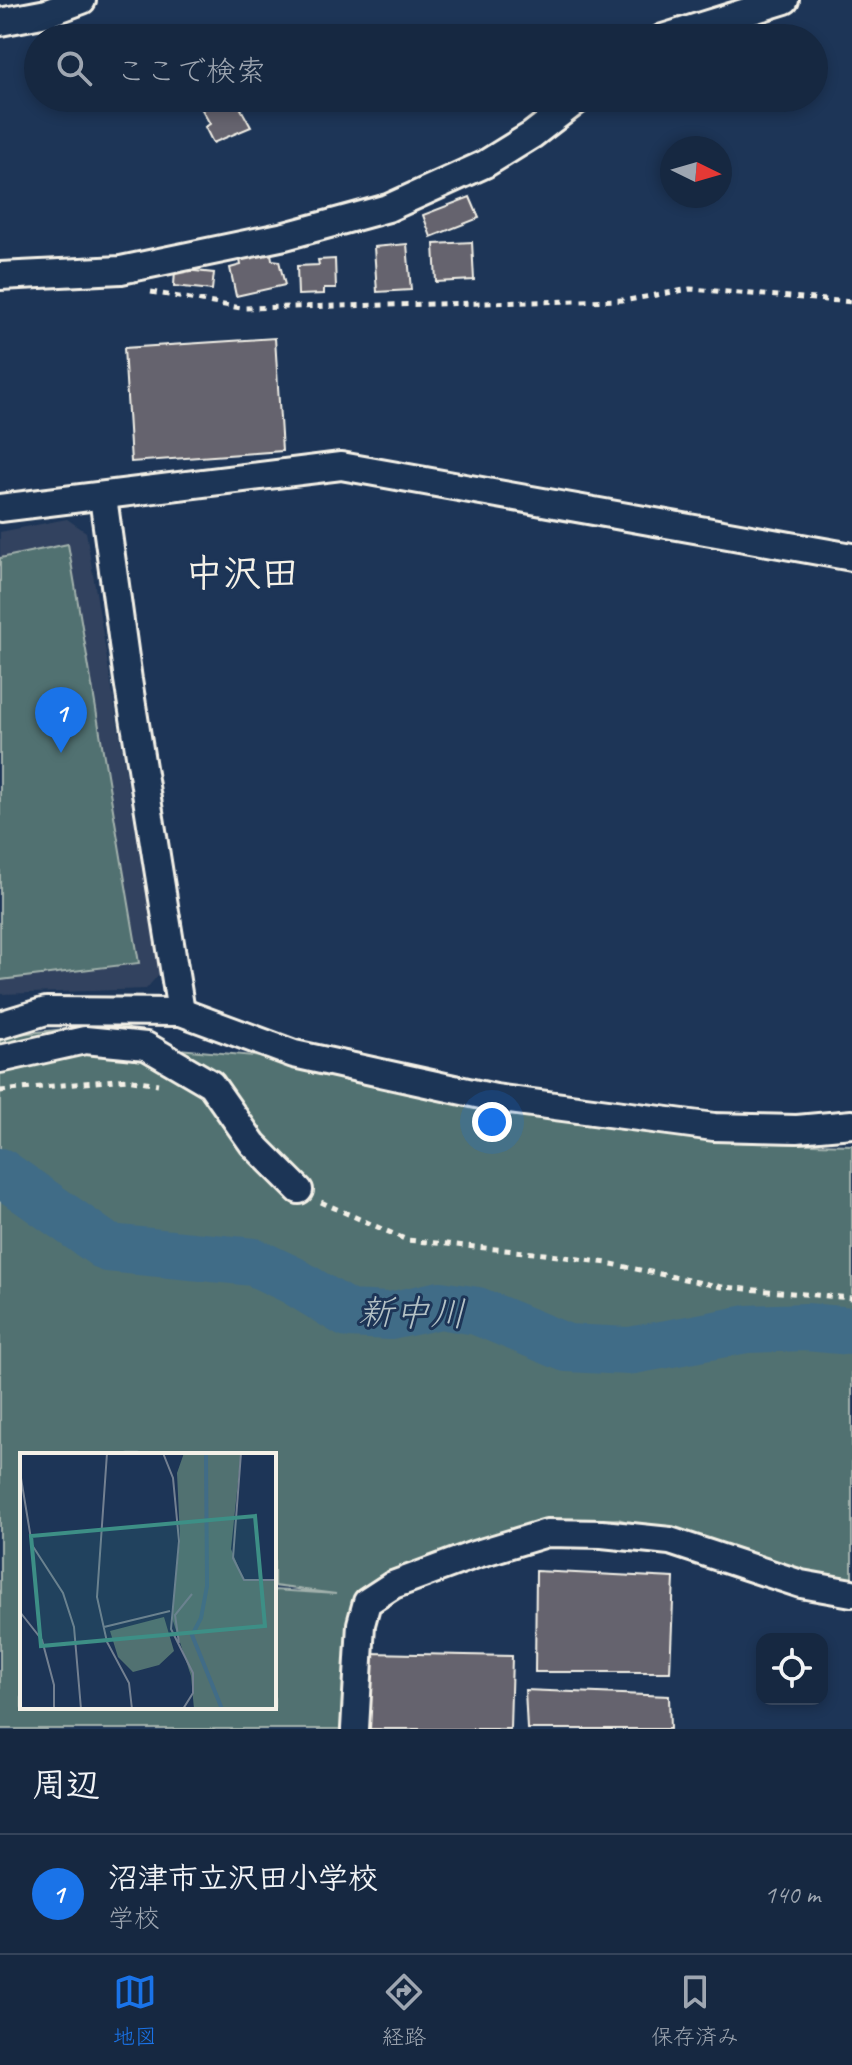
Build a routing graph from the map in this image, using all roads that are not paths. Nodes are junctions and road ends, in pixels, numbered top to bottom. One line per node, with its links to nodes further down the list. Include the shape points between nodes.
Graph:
1 (82, 0): 3 (street)
2 (785, 0): 4 (street)
3 (0, 22)
4 (708, 24)
5 (562, 112): 6 (street, via 485,164 388,208 121,270)
6 (0, 276)
7 (103, 497): 8 (street); 9 (street, via 341,466); 10 (street)
8 (0, 508)
9 (852, 557)
10 (181, 1012): 11 (street, via 46,1011); 13 (street, via 294,1054 495,1098 714,1127)
11 (0, 1025)
12 (0, 1059): 14 (street, via 85,1040 146,1046 211,1084 253,1144)
13 (852, 1124)
14 (299, 1190)
15 (852, 1593): 16 (street, via 801,1584 670,1541 547,1533 393,1585 367,1602)
16 (355, 1729)

